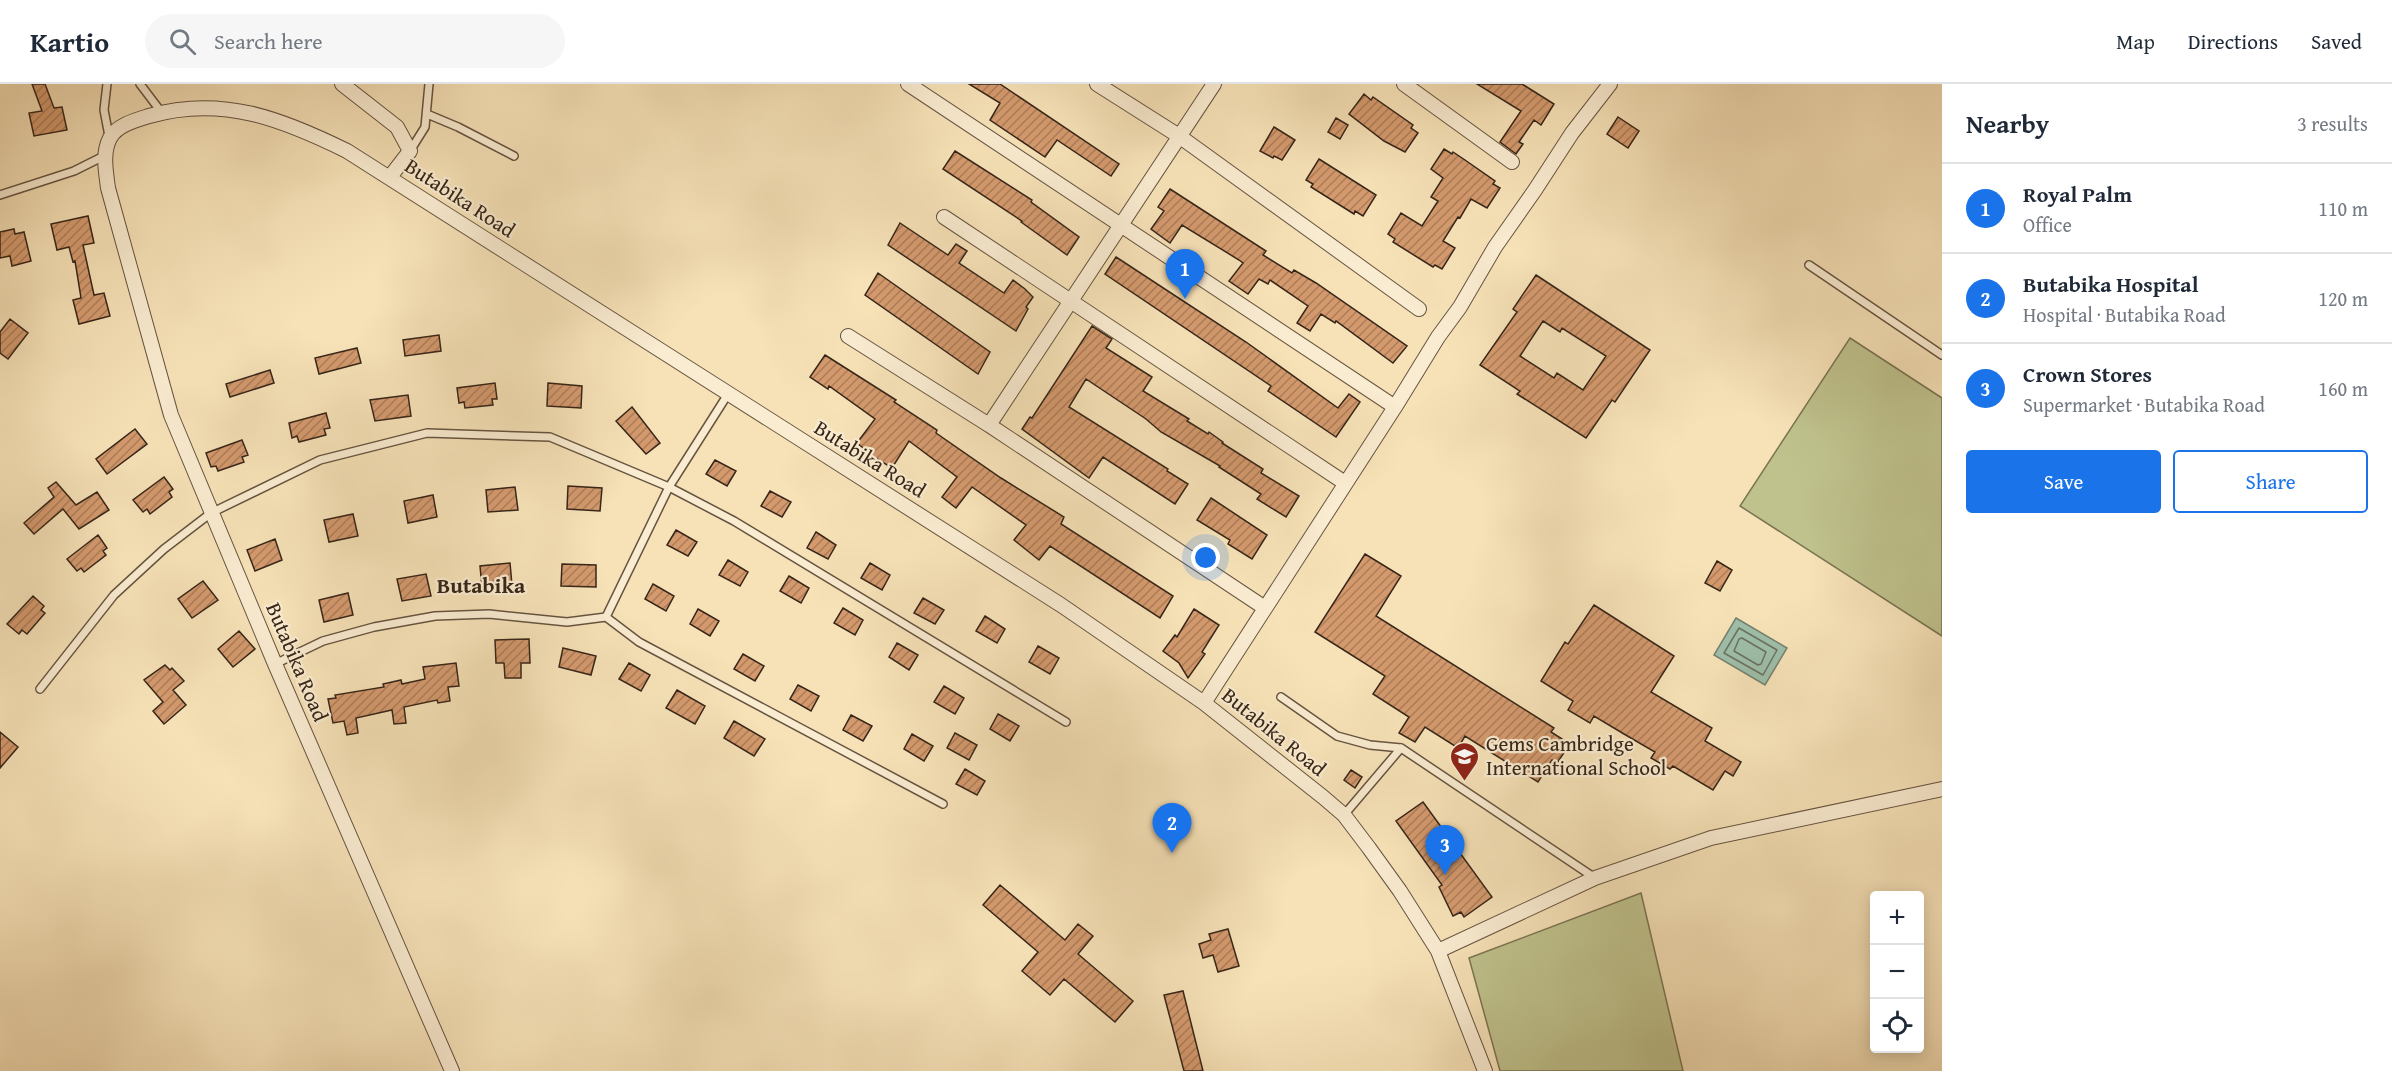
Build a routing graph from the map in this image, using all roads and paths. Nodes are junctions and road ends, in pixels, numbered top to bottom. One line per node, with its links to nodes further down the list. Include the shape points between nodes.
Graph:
1 (107, 84): 13 (lane, via 104,110)
2 (140, 84): 10 (lane)
3 (342, 84): 14 (street, via 397,127)
4 (429, 84): 11 (lane)
5 (908, 84): 21 (street)
6 (1097, 84): 12 (street)
7 (1214, 84): 12 (street)
8 (1404, 84): 17 (street)
9 (1610, 84): 28 (street, via 1495,247)
10 (162, 113): 13 (street, Butabika Road, via 118,129); 18 (street, Butabika Road, via 236,109 267,117 347,151)
11 (427, 114): 14 (lane, via 421,137); 16 (lane)
12 (1179, 136): 21 (street); 24 (street)
13 (110, 138): 15 (street, Butabika Road)
14 (410, 151): 18 (street)
15 (105, 156): 19 (lane, via 74,171); 32 (street, Butabika Road, via 108,188 171,415)
16 (514, 156)
17 (1512, 162)
18 (390, 177): 27 (street, Butabika Road)
19 (0, 195)
20 (944, 216): 23 (street)
21 (1121, 224): 23 (street); 28 (street)
22 (1809, 265): 26 (lane)
23 (1071, 301): 29 (street); 30 (street)
24 (1419, 309)
25 (848, 336): 29 (street)
26 (1942, 355)
27 (728, 394): 31 (lane); 38 (street, Butabika Road, via 1061,605)
28 (1395, 407): 30 (street)
29 (989, 425): 33 (street)
30 (1346, 483): 33 (street)
31 (669, 487): 32 (lane, via 550,437 427,433 320,460); 34 (lane); 39 (lane)
32 (211, 513): 35 (street, Butabika Road); 36 (lane, via 114,595)
33 (1265, 608): 38 (street)
34 (606, 617): 35 (lane, via 567,622 489,614 435,616 323,641); 42 (lane, via 639,642)
35 (275, 664): 46 (street, Butabika Road)
36 (40, 689)
37 (1281, 697): 40 (lane, via 1337,736)
38 (1204, 703): 43 (street, Butabika Road)
39 (1066, 722)
40 (1401, 748): 43 (lane); 44 (lane)
41 (1942, 789): 44 (street, via 1711,838)
42 (943, 804)
43 (1344, 815): 45 (street, Butabika Road)
44 (1595, 878): 45 (street)
45 (1438, 951): 47 (street, Butabika Road)
46 (452, 1071)
47 (1485, 1071)

